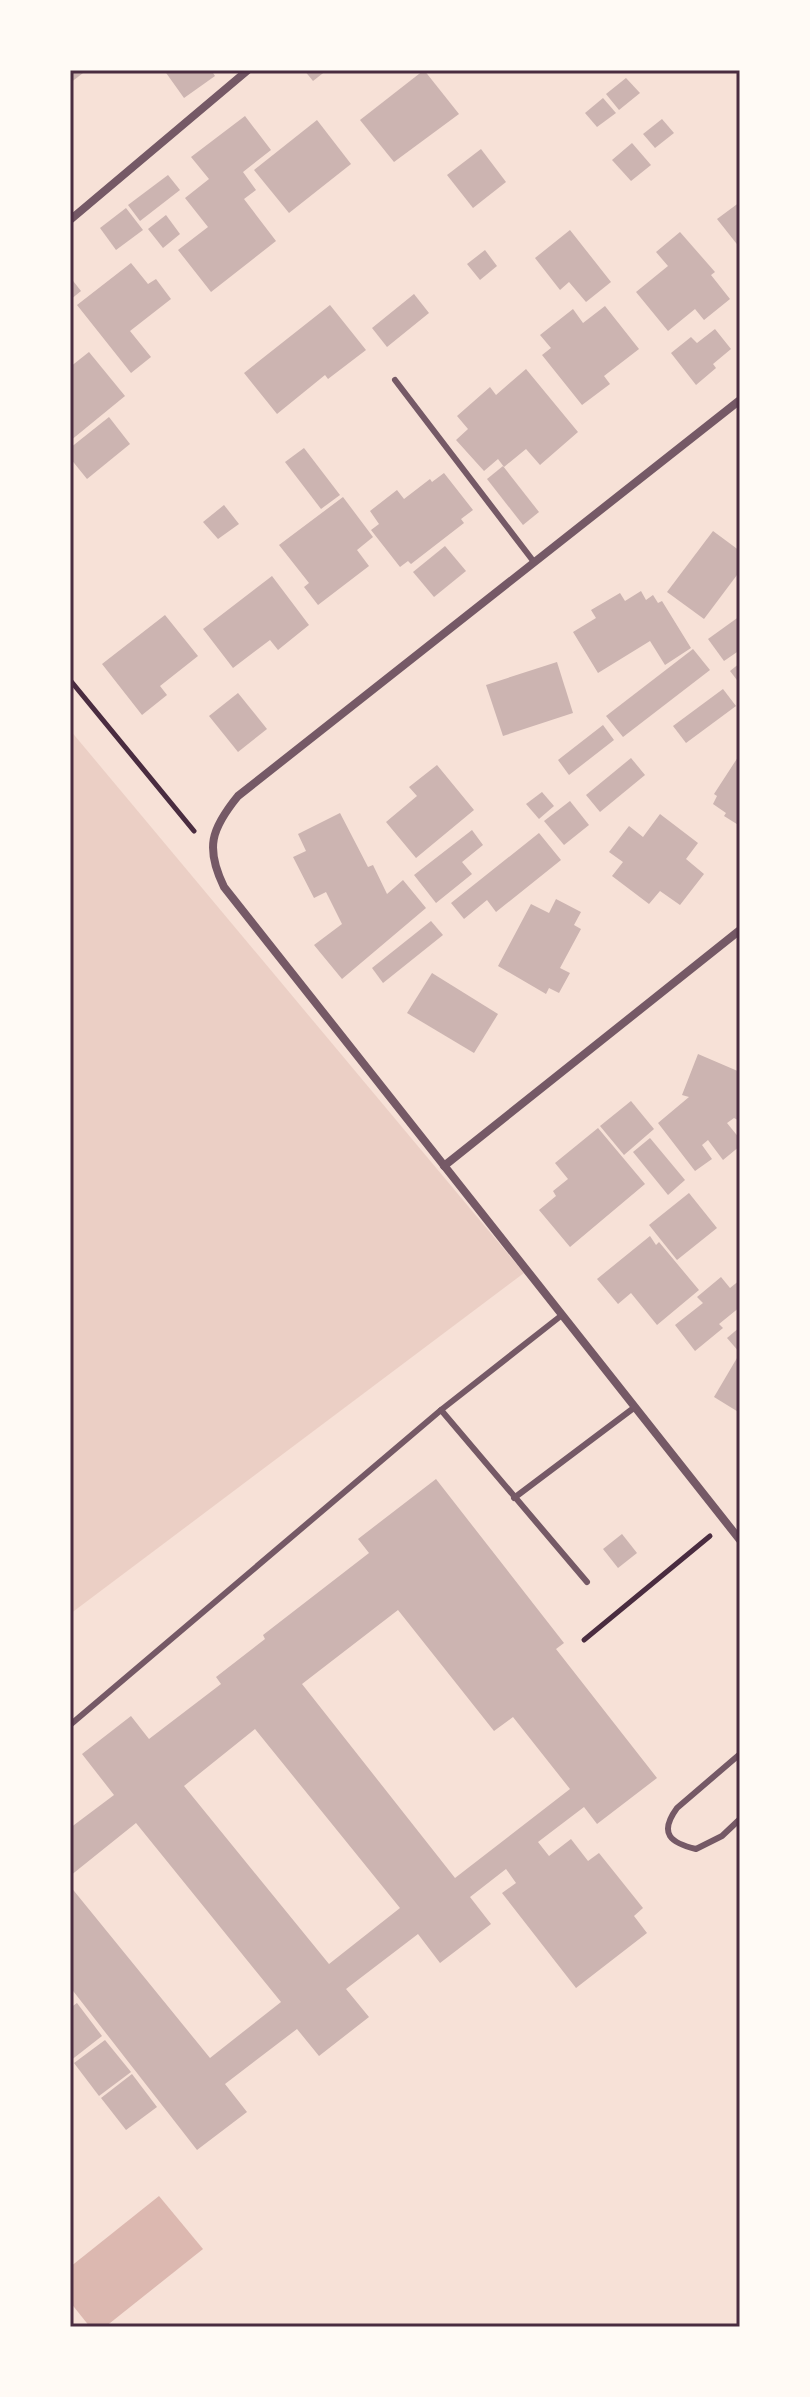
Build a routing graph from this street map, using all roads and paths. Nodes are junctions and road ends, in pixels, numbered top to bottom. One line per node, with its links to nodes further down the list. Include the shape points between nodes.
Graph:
1 (248, 70): 2 (street)
2 (70, 220)
3 (395, 380): 5 (lane)
4 (740, 400): 5 (street)
5 (534, 562): 7 (street, via 238,796 224,813)
6 (70, 680): 7 (path)
7 (211, 852): 9 (street, via 224,887)
8 (740, 930): 9 (street)
9 (444, 1166): 10 (street)
10 (562, 1315): 11 (street); 12 (lane)
11 (635, 1407): 13 (lane); 14 (street)
12 (441, 1410): 13 (lane); 18 (lane)
13 (514, 1498): 16 (lane)
14 (725, 1521): 15 (street); 17 (path)
15 (740, 1540)
16 (587, 1582)
17 (584, 1640)
18 (70, 1725)
19 (740, 1754): 20 (lane, via 677,1808 667,1832 679,1845 696,1849)
20 (740, 1819)

